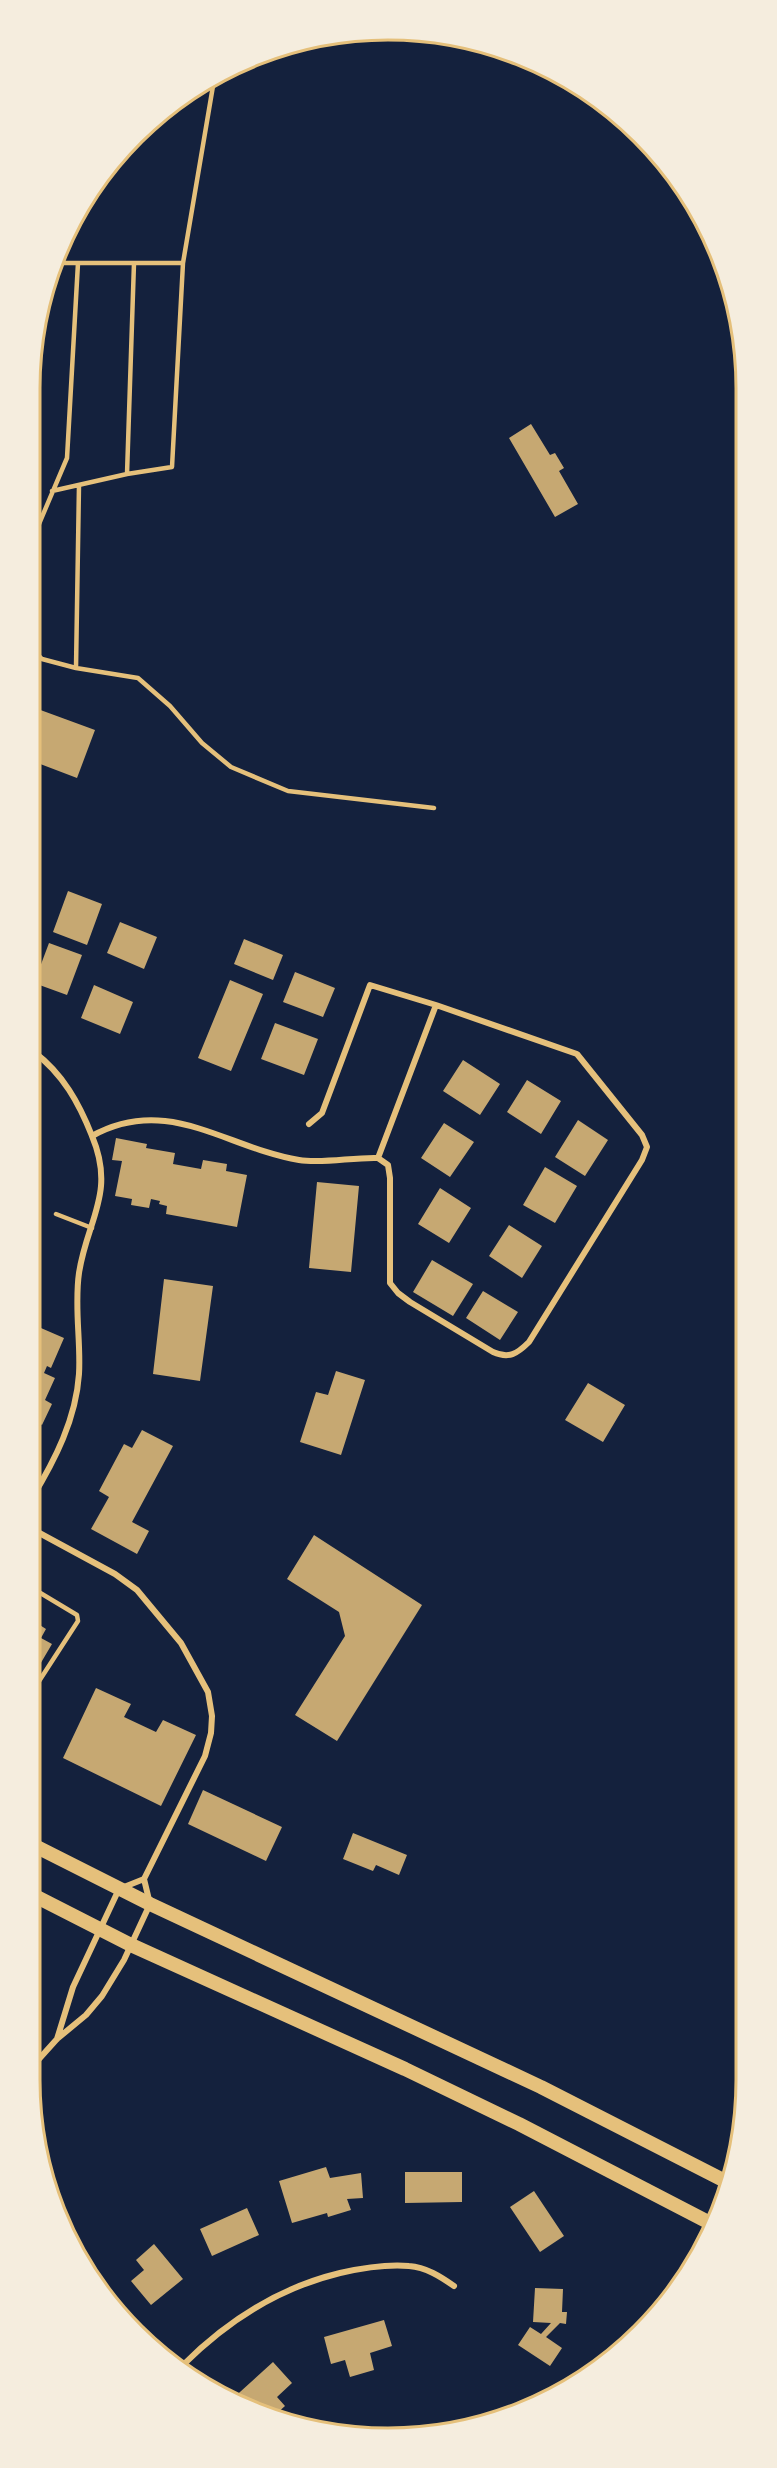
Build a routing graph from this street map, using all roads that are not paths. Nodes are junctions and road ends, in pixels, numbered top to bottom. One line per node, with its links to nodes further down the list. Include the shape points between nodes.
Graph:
1 (213, 88): 5 (lane)
2 (64, 263): 3 (lane)
3 (78, 263): 4 (lane); 8 (lane, via 67,458)
4 (134, 263): 5 (lane); 6 (lane)
5 (183, 263): 6 (lane, via 172,467)
6 (127, 474): 7 (lane)
7 (79, 485): 8 (lane); 11 (lane)
8 (52, 491): 9 (lane)
9 (40, 521)
10 (40, 657): 11 (lane)
11 (76, 668): 12 (lane, via 138,678 231,767 288,790)
12 (434, 808)
13 (436, 1005): 15 (street, via 370,985 322,1113); 17 (street); 17 (street, via 577,1054 642,1135 647,1147 529,1342 517,1354 504,1357 410,1302 390,1283 390,1178 388,1165)
14 (40, 1057): 16 (street, via 71,1092)
15 (309, 1124)
16 (92, 1136): 17 (street, via 115,1124 145,1119 208,1131 302,1161); 19 (street, via 102,1165 102,1187)
17 (378, 1158)
18 (56, 1214): 19 (lane)
19 (92, 1228): 20 (street, via 79,1274 79,1375 71,1417)
20 (40, 1483)
21 (40, 1533): 25 (street, via 137,1590 182,1643 208,1692 212,1716 205,1756)
22 (40, 1593): 23 (lane, via 71,1610 78,1621)
23 (40, 1681)
24 (40, 1849): 26 (main road)
25 (144, 1879): 26 (street); 28 (street)
26 (118, 1889): 28 (main road); 29 (street)
27 (40, 1899): 29 (main road)
28 (150, 1904): 30 (street); 33 (main road, via 541,2087)
29 (100, 1929): 30 (main road); 31 (street, via 73,1987)
30 (130, 1945): 31 (street, via 102,1996); 34 (main road, via 426,2079)
31 (57, 2039): 32 (street)
32 (40, 2058)
33 (722, 2179)
34 (706, 2221)
35 (454, 2286): 36 (street, via 436,2274 410,2266 354,2270 315,2279 257,2305 206,2342)
36 (186, 2362)

